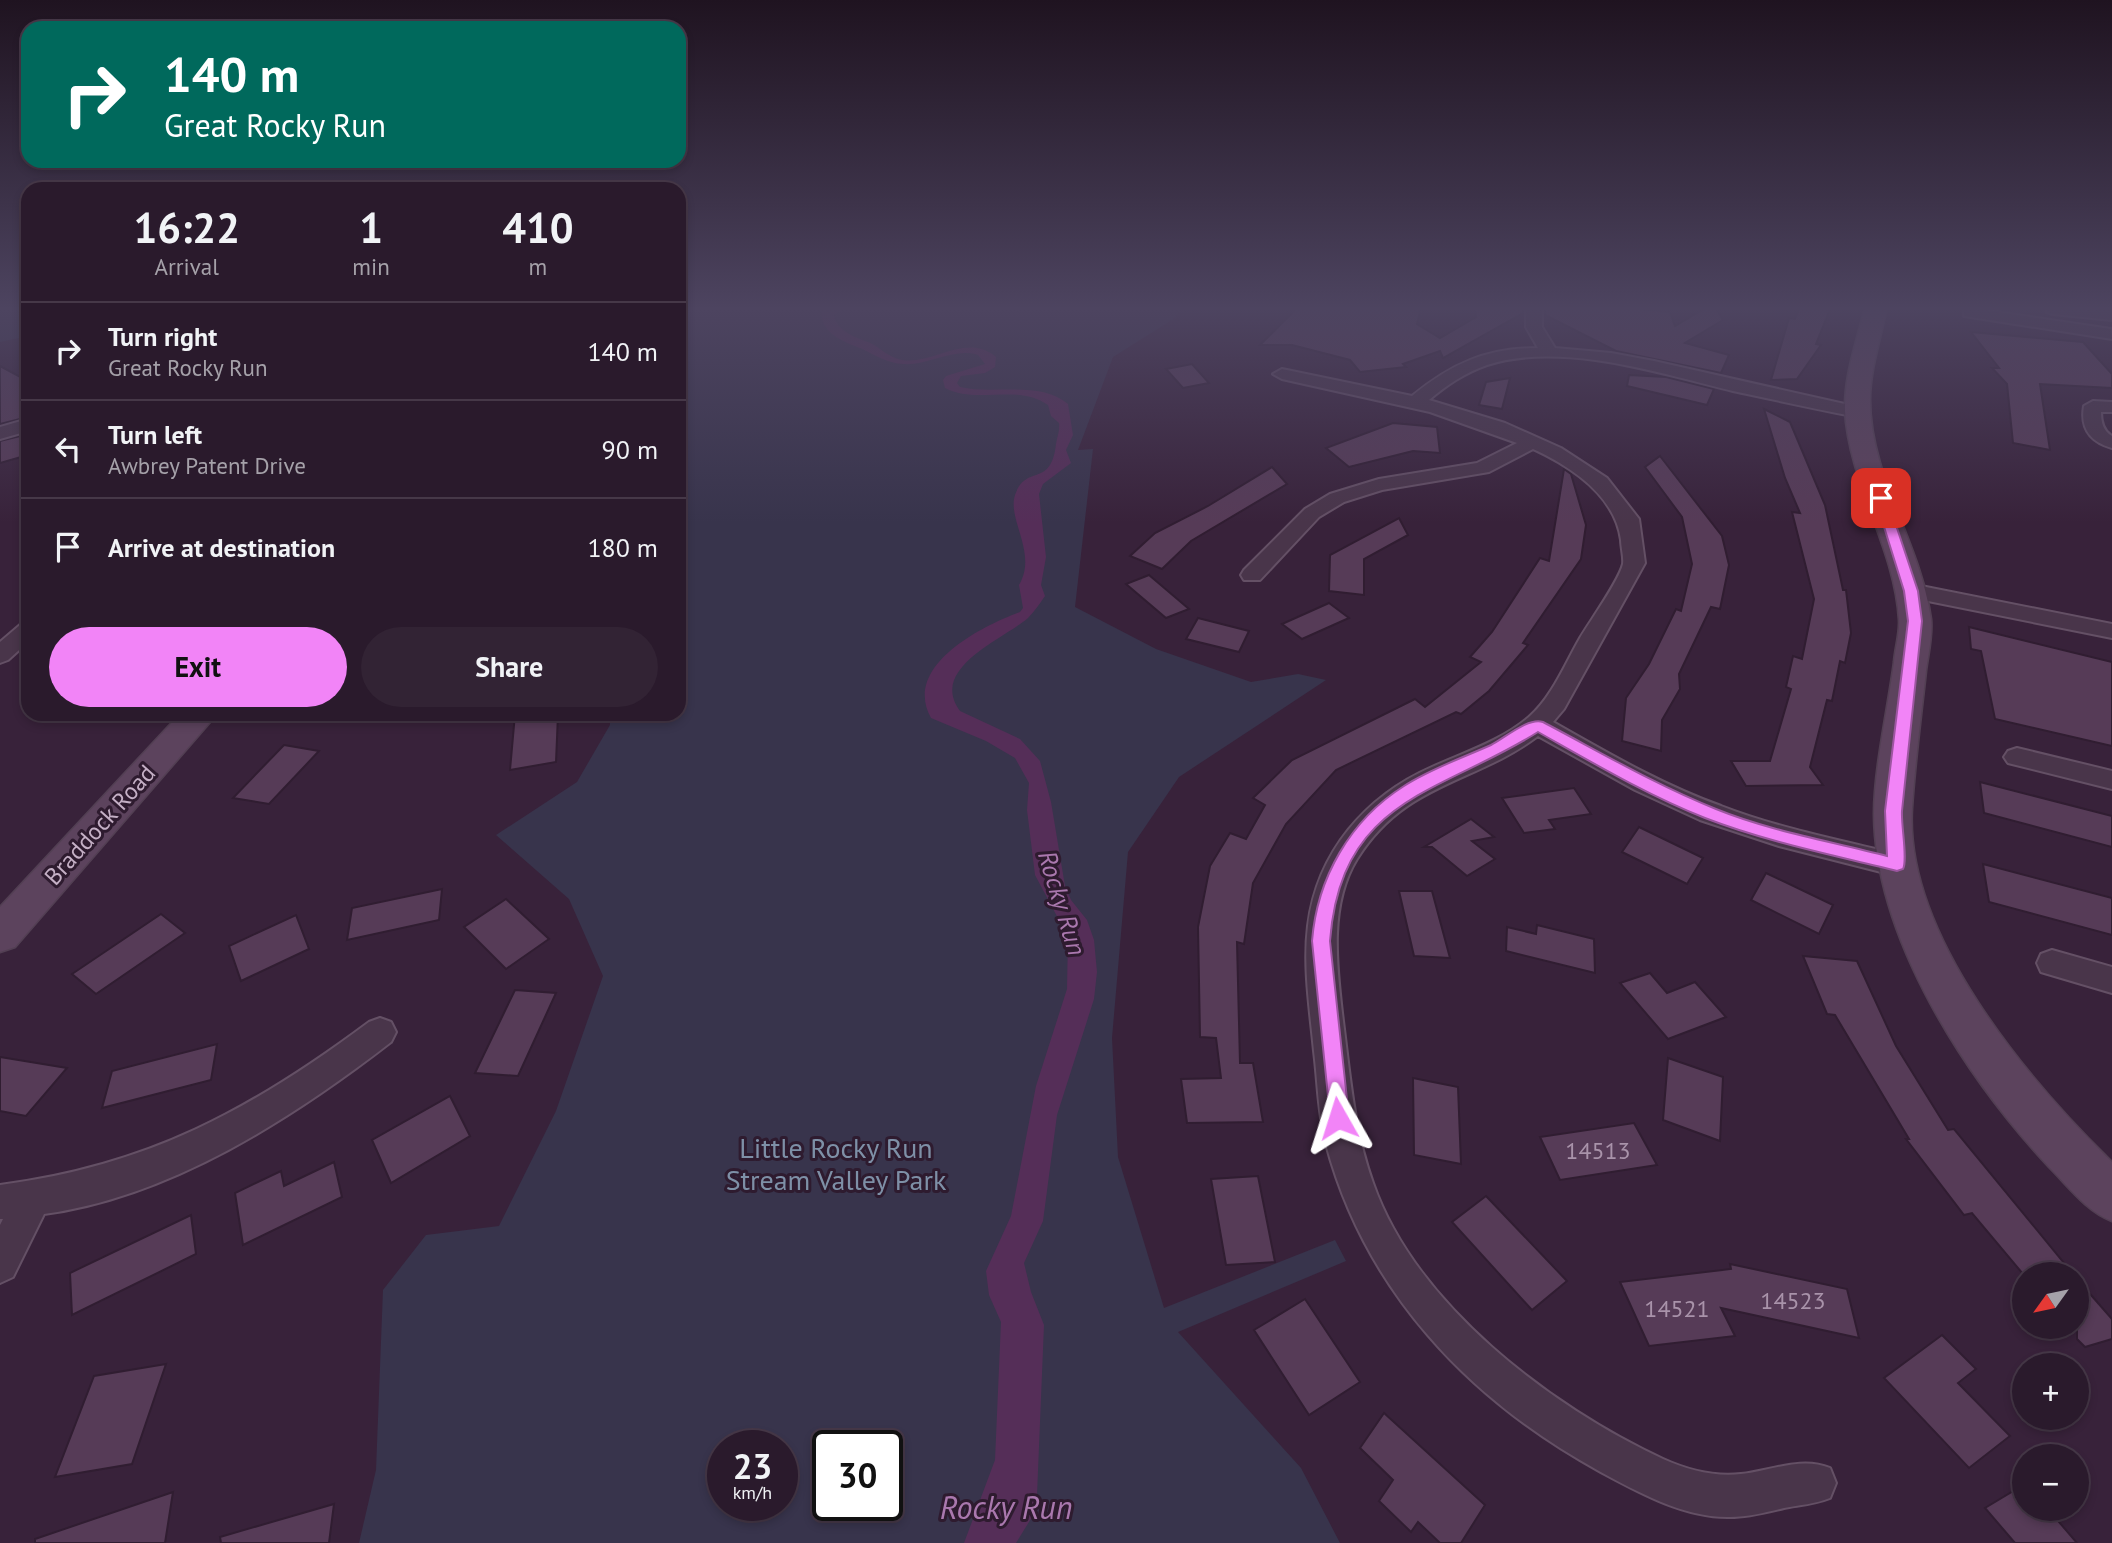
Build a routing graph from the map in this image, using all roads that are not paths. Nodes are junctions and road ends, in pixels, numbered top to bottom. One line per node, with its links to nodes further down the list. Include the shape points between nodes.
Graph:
1 (1311, 379): 5 (street)
2 (1440, 379): 5 (street)
3 (1713, 379): 7 (street)
4 (1863, 379): 7 (street)
5 (1417, 401): 10 (street)
6 (2112, 407): 11 (street, via 2093,406 2090,417 2095,430)
7 (1858, 412): 13 (street, via 1865,450)
8 (21, 427): 9 (street)
9 (0, 433)
10 (1533, 442): 12 (street, via 1482,468 1379,485 1337,498 1312,513); 18 (street, via 1582,468 1614,496 1632,524 1636,551 1601,626)
11 (2112, 443)
12 (1252, 575)
13 (1911, 591): 14 (street); 21 (street, via 1915,621 1912,668 1894,811)
14 (2112, 631)
15 (21, 636): 16 (street)
16 (0, 654)
17 (194, 721): 22 (street, Braddock Road)
18 (1538, 725): 21 (street, via 1711,814); 29 (street, via 1411,789 1363,830 1340,864 1321,941 1338,1118 1350,1168 1381,1239 1413,1288 1478,1362 1565,1431 1689,1489 1727,1496)
19 (2017, 757): 20 (street)
20 (2112, 780)
21 (1897, 865): 26 (street, via 1937,970 1976,1036 2033,1115)
22 (0, 935)
23 (2052, 963): 24 (street)
24 (2112, 980)
25 (380, 1032): 27 (street, via 298,1093 230,1133 103,1182)
26 (2112, 1197)
27 (16, 1201): 28 (street)
28 (0, 1264)
29 (1815, 1483)

